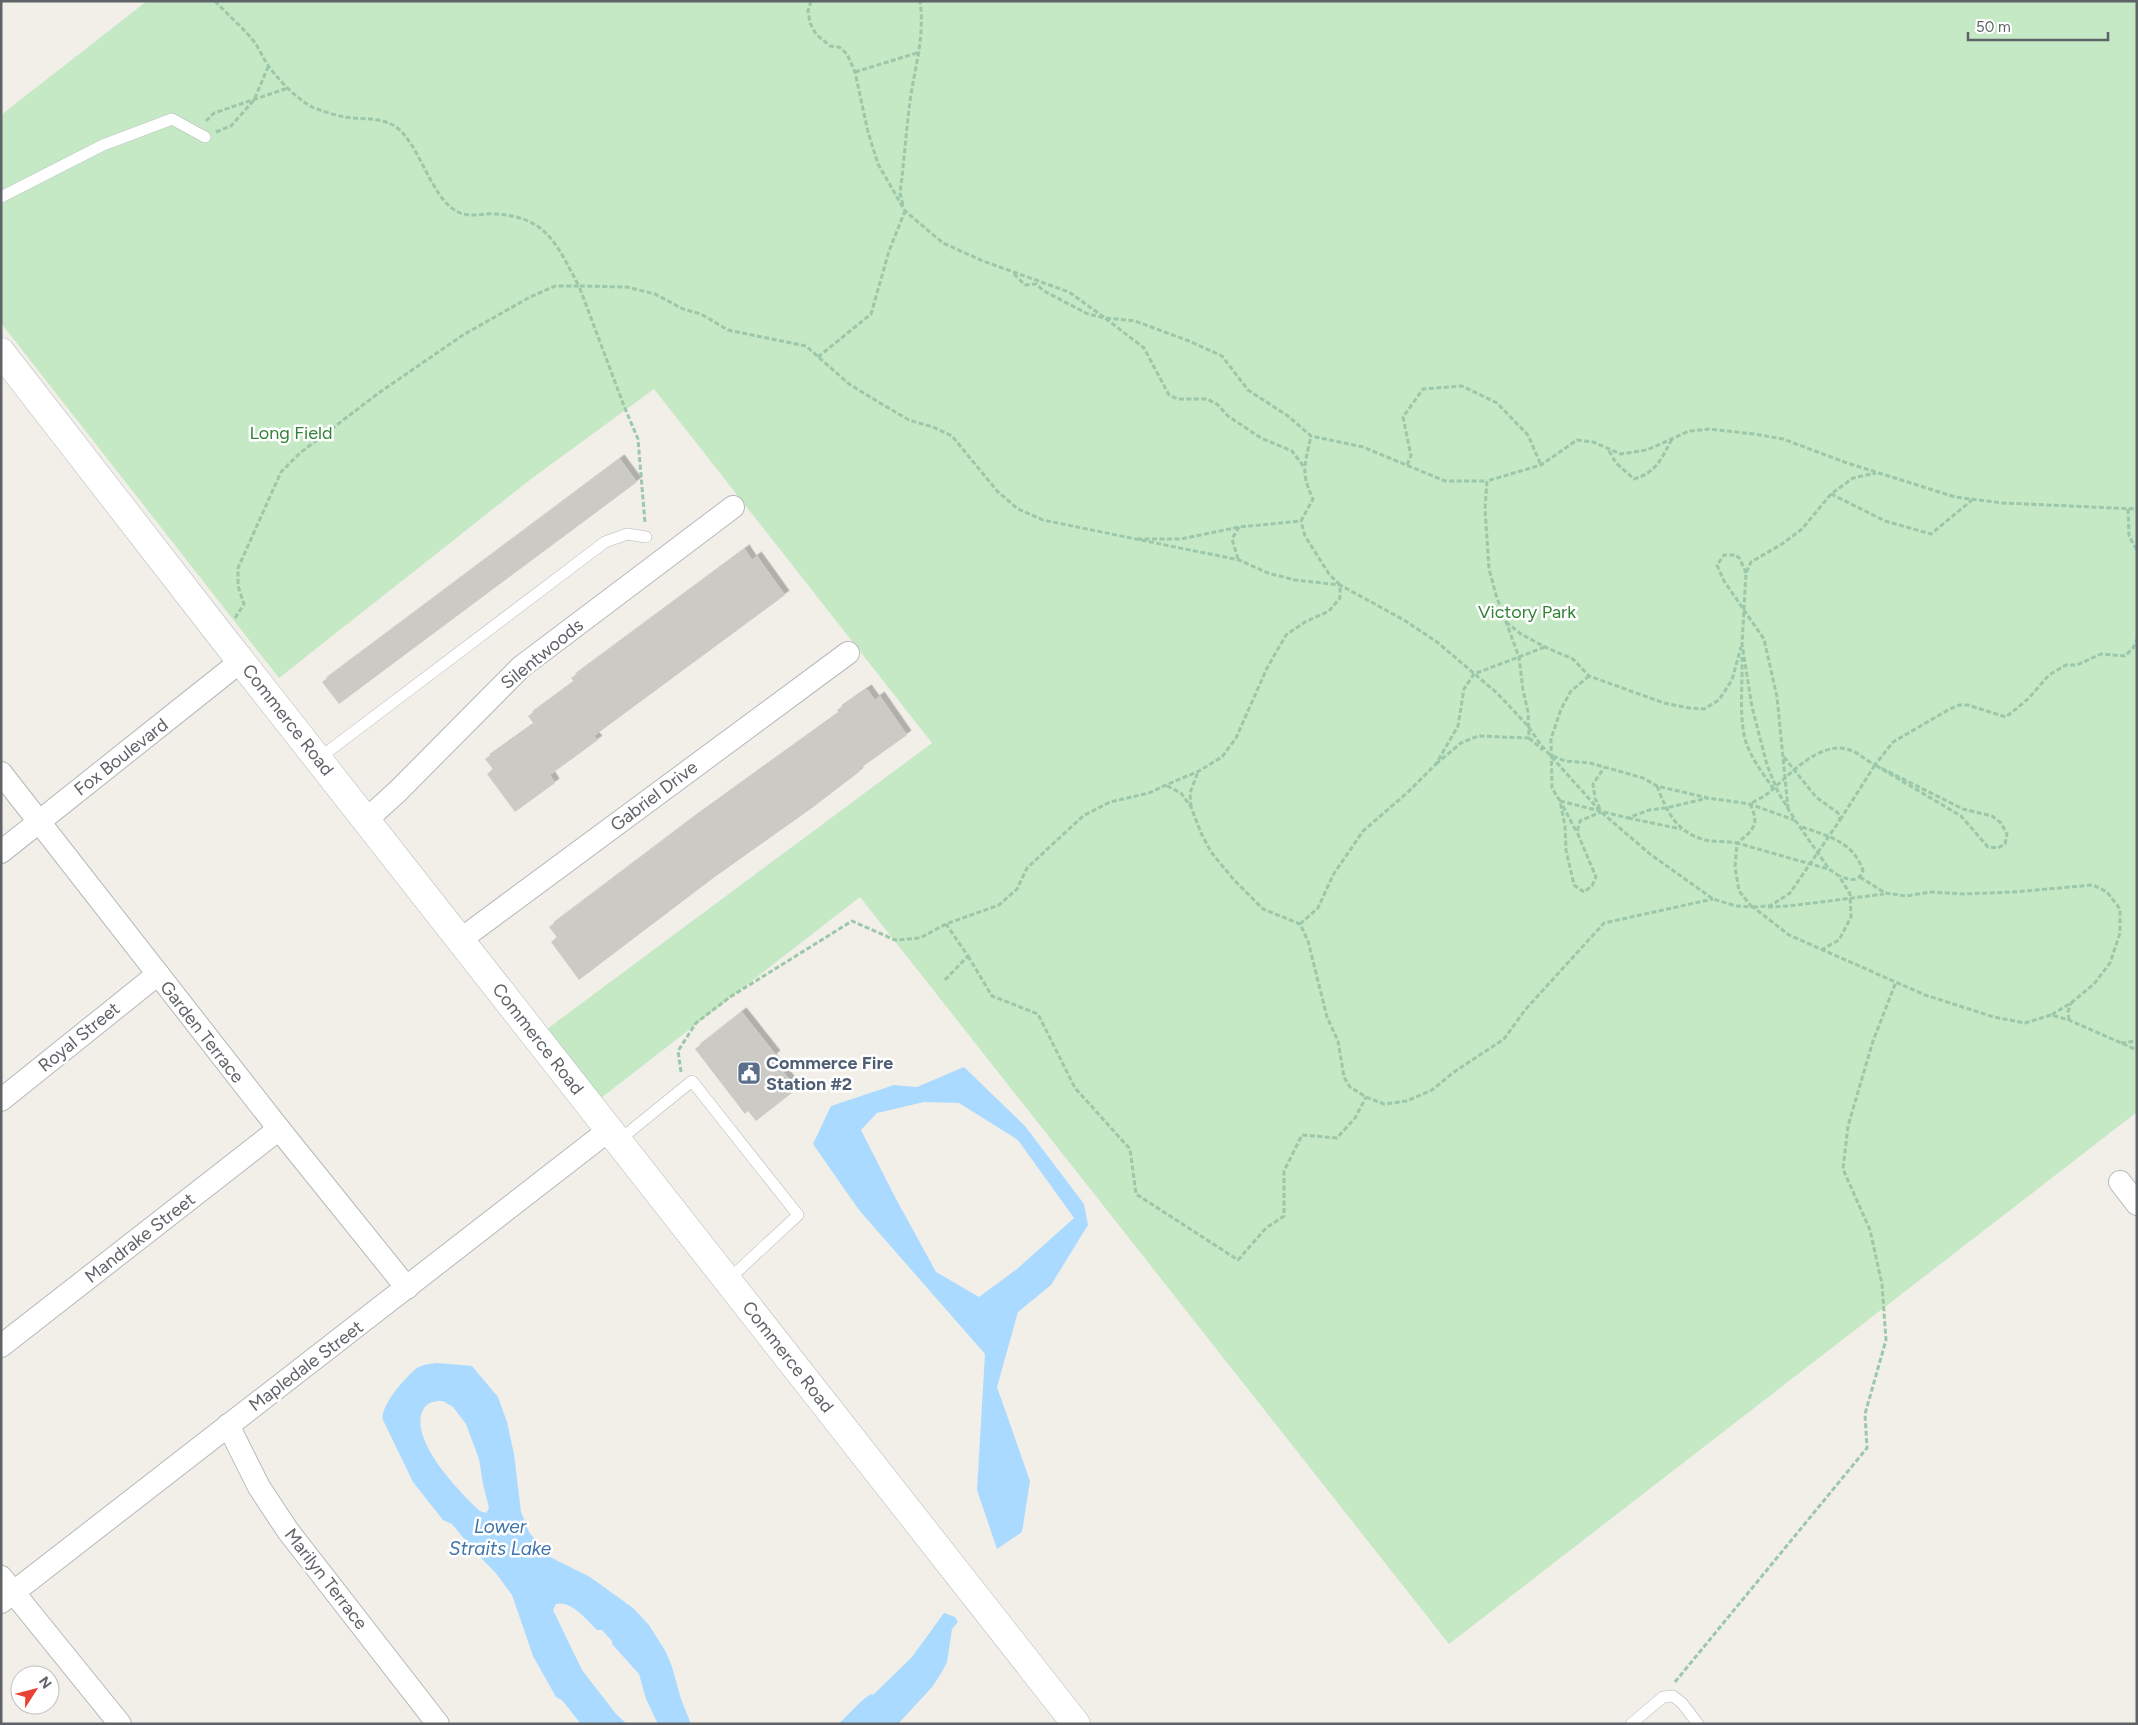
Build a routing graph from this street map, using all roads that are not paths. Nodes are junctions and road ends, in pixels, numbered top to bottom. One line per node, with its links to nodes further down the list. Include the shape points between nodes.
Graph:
1 (205, 137): 2 (lane, via 172,119 103,145)
2 (1, 198)
3 (1, 352): 7 (main road, Commerce Road)
4 (733, 507): 10 (street, Silentwoods, via 521,667)
5 (646, 537): 8 (lane, via 627,534 605,542)
6 (848, 653): 13 (street, Gabriel Drive)
7 (241, 662): 8 (main road, Commerce Road); 11 (street, Fox Boulevard)
8 (318, 759): 10 (main road, Commerce Road)
9 (1, 773): 11 (street, Garden Terrace)
10 (366, 820): 13 (main road, Commerce Road)
11 (39, 822): 12 (street, Fox Boulevard); 14 (street, Garden Terrace)
12 (1, 852)
13 (460, 940): 17 (main road, Commerce Road)
14 (158, 974): 15 (street, Royal Street); 16 (street, Garden Terrace)
15 (1, 1100)
16 (279, 1129): 21 (street, Garden Terrace); 22 (street, Mandrake Street)
17 (614, 1135): 20 (main road, Commerce Road); 20 (lane, via 692,1081 798,1215); 21 (street, Mapledale Street)
18 (2120, 1182): 19 (street)
19 (2137, 1204)
20 (728, 1280): 27 (main road, Commerce Road)
21 (407, 1288): 23 (street, Mapledale Street)
22 (1, 1346)
23 (228, 1425): 24 (street, Mapledale Street); 26 (street, Marilyn Terrace, via 259,1487 288,1531)
24 (5, 1590): 25 (street)
25 (120, 1724)
26 (438, 1724)
27 (1076, 1724)
28 (1631, 1724): 29 (lane, via 1664,1697 1673,1696)
29 (1698, 1724)

